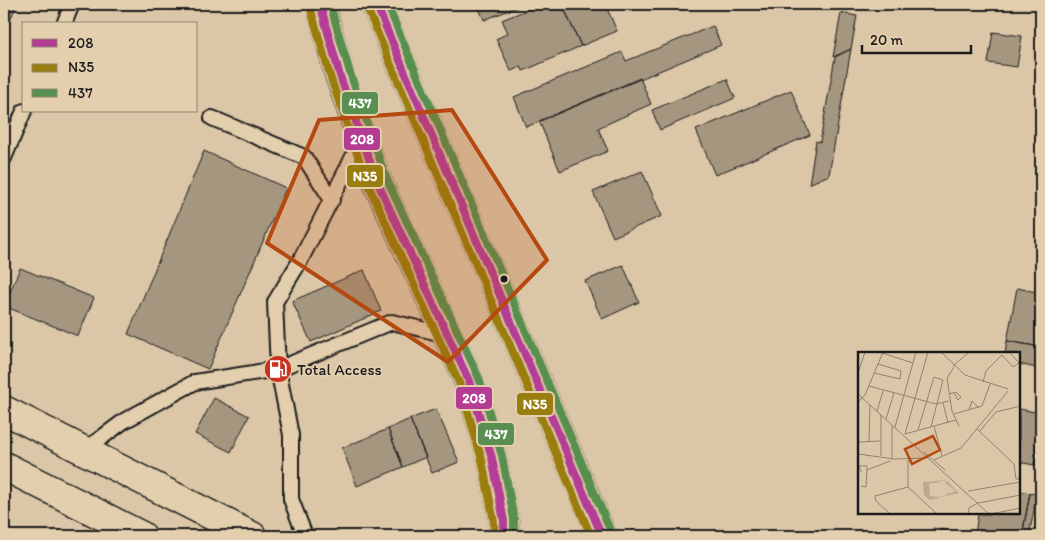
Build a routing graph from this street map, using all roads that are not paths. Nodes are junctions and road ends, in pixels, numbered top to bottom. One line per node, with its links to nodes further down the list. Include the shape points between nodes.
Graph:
1 (72, 4): 4 (lane)
2 (320, 4): 7 (main road)
3 (376, 4): 19 (main road)
4 (65, 22)
5 (24, 112): 8 (lane)
6 (212, 118): 9 (lane, via 304,157)
7 (362, 138): 9 (lane); 10 (main road, via 376,179)
8 (4, 158)
9 (332, 200): 11 (lane, via 275,302)
10 (447, 335): 11 (lane, via 392,322); 18 (main road, via 469,381 492,458)
11 (278, 369): 13 (lane, via 195,382 124,421); 17 (lane, via 291,435 291,499)
12 (4, 410): 13 (main road)
13 (85, 450): 16 (main road)
14 (4, 466): 15 (main road)
15 (142, 536)
16 (252, 536)
17 (305, 536)
18 (504, 536)
19 (602, 536)

